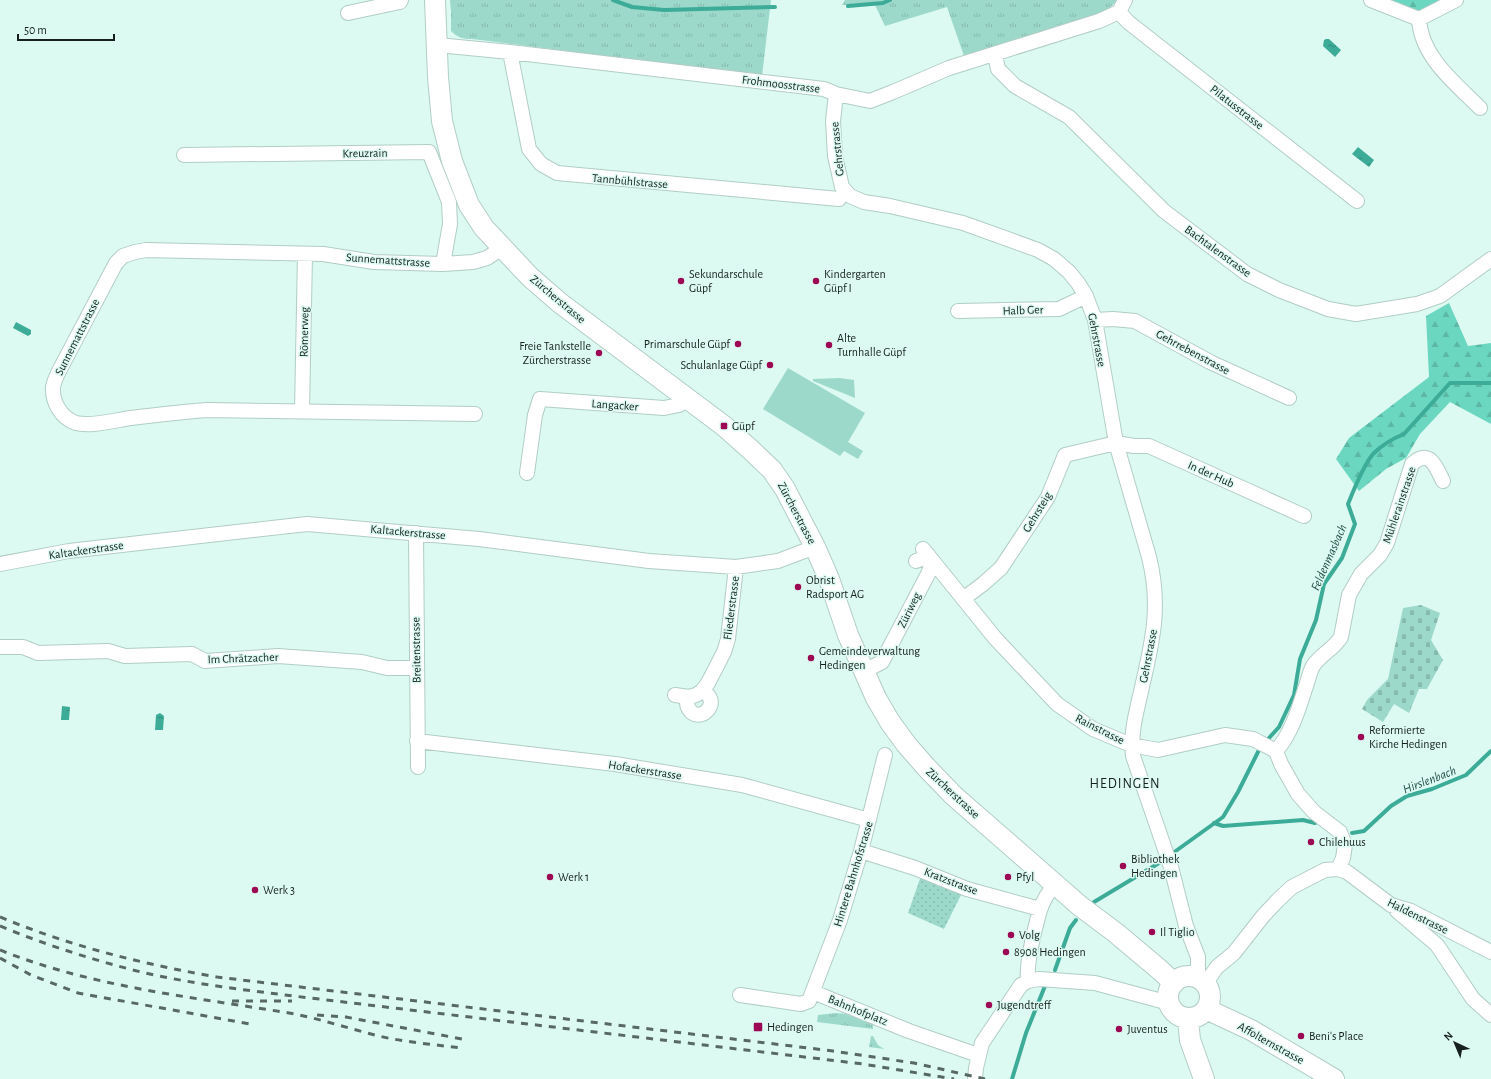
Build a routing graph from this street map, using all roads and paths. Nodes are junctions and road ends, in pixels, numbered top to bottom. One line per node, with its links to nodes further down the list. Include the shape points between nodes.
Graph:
1 (401, 0): 6 (street)
2 (435, 0): 8 (main road, Zürcherstrasse)
3 (1371, 0): 7 (street)
4 (1456, 0): 7 (street)
5 (1122, 6): 10 (street, Frohmoosstrasse, via 1099,21); 15 (street, Pilatusstrasse, via 1128,22)
6 (348, 13)
7 (1419, 18): 12 (street, via 1422,37 1431,56)
8 (438, 45): 9 (street, Frohmoosstrasse); 16 (main road, Zürcherstrasse, via 442,121 452,161 469,205 484,228)
9 (510, 52): 11 (street, Frohmoosstrasse, via 824,89); 14 (street, Tannbühlstrasse, via 529,149 542,164 557,173)
10 (995, 55): 11 (street, Frohmoosstrasse, via 949,68 870,100); 18 (street, Bachtalenstrasse, via 998,69 1015,86 1069,117 1164,211 1246,274 1328,310 1356,314 1409,305 1440,296)
11 (836, 94): 20 (street, Gehrstrasse, via 833,121 835,156 842,187 850,196 864,202 963,223 1038,250 1069,272)
12 (1480, 108)
13 (184, 155): 19 (street, Kreuzrain, via 429,152 450,202 450,224)
14 (839, 199)
15 (1357, 201)
16 (502, 248): 19 (street, Sunnemattstrasse, via 487,258 473,262); 23 (main road, Zürcherstrasse, via 560,304)
17 (305, 254): 19 (street, Sunnemattstrasse, via 323,254 374,262); 25 (street, Römerweg); 25 (street, Sunnemattstrasse, via 146,250 123,256 111,272 53,386 56,406 61,413 68,419 84,424 200,410)
18 (1491, 259)
19 (443, 264)
20 (1086, 296): 21 (street, Halb Ger, via 1058,309); 22 (street, Gehrstrasse)
21 (958, 311)
22 (1095, 320): 24 (street, Gehrrebenstrasse, via 1135,321 1210,362); 27 (street, Gehrstrasse)
23 (688, 398): 28 (street, Langacker, via 679,405 664,408 540,399 535,415); 32 (main road, Zürcherstrasse, via 772,470 785,489)
24 (1289, 398)
25 (302, 411): 26 (street, Sunnemattstrasse)
26 (475, 414)
27 (1116, 443): 30 (street, In der Hub, via 1149,446); 37 (street, Gehrsteig, via 1065,455 1048,497 1001,568); 43 (street, Gehrstrasse, via 1149,557 1156,599 1152,644 1133,724)
28 (527, 473)
29 (1442, 481): 44 (street, Mühlerainstrasse, via 1431,459 1418,458 1412,464 1388,543 1352,588 1341,637 1312,667 1285,740)
30 (1304, 516)
31 (416, 533): 35 (street, Kaltackerstrasse, via 307,524 69,551); 36 (street, Kaltackerstrasse, via 649,561); 39 (street, Breitenstrasse)
32 (815, 547): 36 (street, Kaltackerstrasse, via 778,561); 40 (main road, Zürcherstrasse)
33 (928, 555): 34 (street); 37 (street, Rainstrasse); 40 (street, Züriweg, via 928,574 882,662)
34 (916, 561)
35 (0, 564)
36 (736, 567): 41 (street, Fliederstrasse, via 728,639 721,659 708,683)
37 (963, 598): 43 (street, Rainstrasse, via 994,638 1057,704 1093,729)
38 (0, 647): 39 (street, Im Chrätzacher, via 23,647 38,653 108,651 125,656 192,654 204,661 278,656 362,662 387,668)
39 (416, 668): 42 (street, Breitenstrasse)
40 (864, 671): 50 (main road, Zürcherstrasse, via 890,722 926,768 954,796)
41 (688, 694)
42 (417, 741): 46 (street, Breitenstrasse); 47 (street, Hofackerstrasse, via 614,764 742,785)
43 (1131, 745): 44 (street, via 1158,750 1225,735 1253,739); 55 (street, Rainstrasse, via 1198,958)
44 (1276, 751): 49 (street, via 1298,794 1314,812 1340,832 1345,845)
45 (885, 755): 47 (street, Hintere Bahnhofstrasse)
46 (418, 767)
47 (869, 820): 48 (street, Hintere Bahnhofstrasse)
48 (861, 851): 52 (street, Kratzstrasse, via 915,868 967,889); 57 (street, Hintere Bahnhofstrasse, via 840,920)
49 (1338, 869): 51 (street, Haldenstrasse, via 1347,872); 55 (street, via 1325,870 1292,887 1263,916 1234,953)
50 (1056, 883): 52 (street); 56 (main road, Zürcherstrasse, via 1080,906)
51 (1391, 905): 53 (street, Haldenstrasse, via 1411,911); 61 (street, via 1437,945 1473,999)
52 (1040, 909): 54 (street, via 1027,970)
53 (1491, 952)
54 (1028, 981): 59 (street, via 1039,979 1095,983); 63 (street, via 1021,985 982,1043)
55 (1201, 981): 56 (main road, via 1185,977); 60 (main road, via 1210,996)
56 (1174, 983): 59 (main road, via 1168,992)
57 (813, 992): 58 (street, Bahnhofplatz, via 809,1001 801,1004); 63 (street, Bahnhofplatz, via 909,1031)
58 (740, 995)
59 (1169, 1003): 62 (main road, via 1176,1014)
60 (1206, 1009): 62 (main road, via 1195,1017); 66 (main road, Affolternstrasse, via 1252,1030)
61 (1491, 1015)
62 (1188, 1018): 65 (main road, via 1190,1040)
63 (978, 1055): 64 (street)
64 (975, 1079)
65 (1204, 1079)
66 (1334, 1079)

